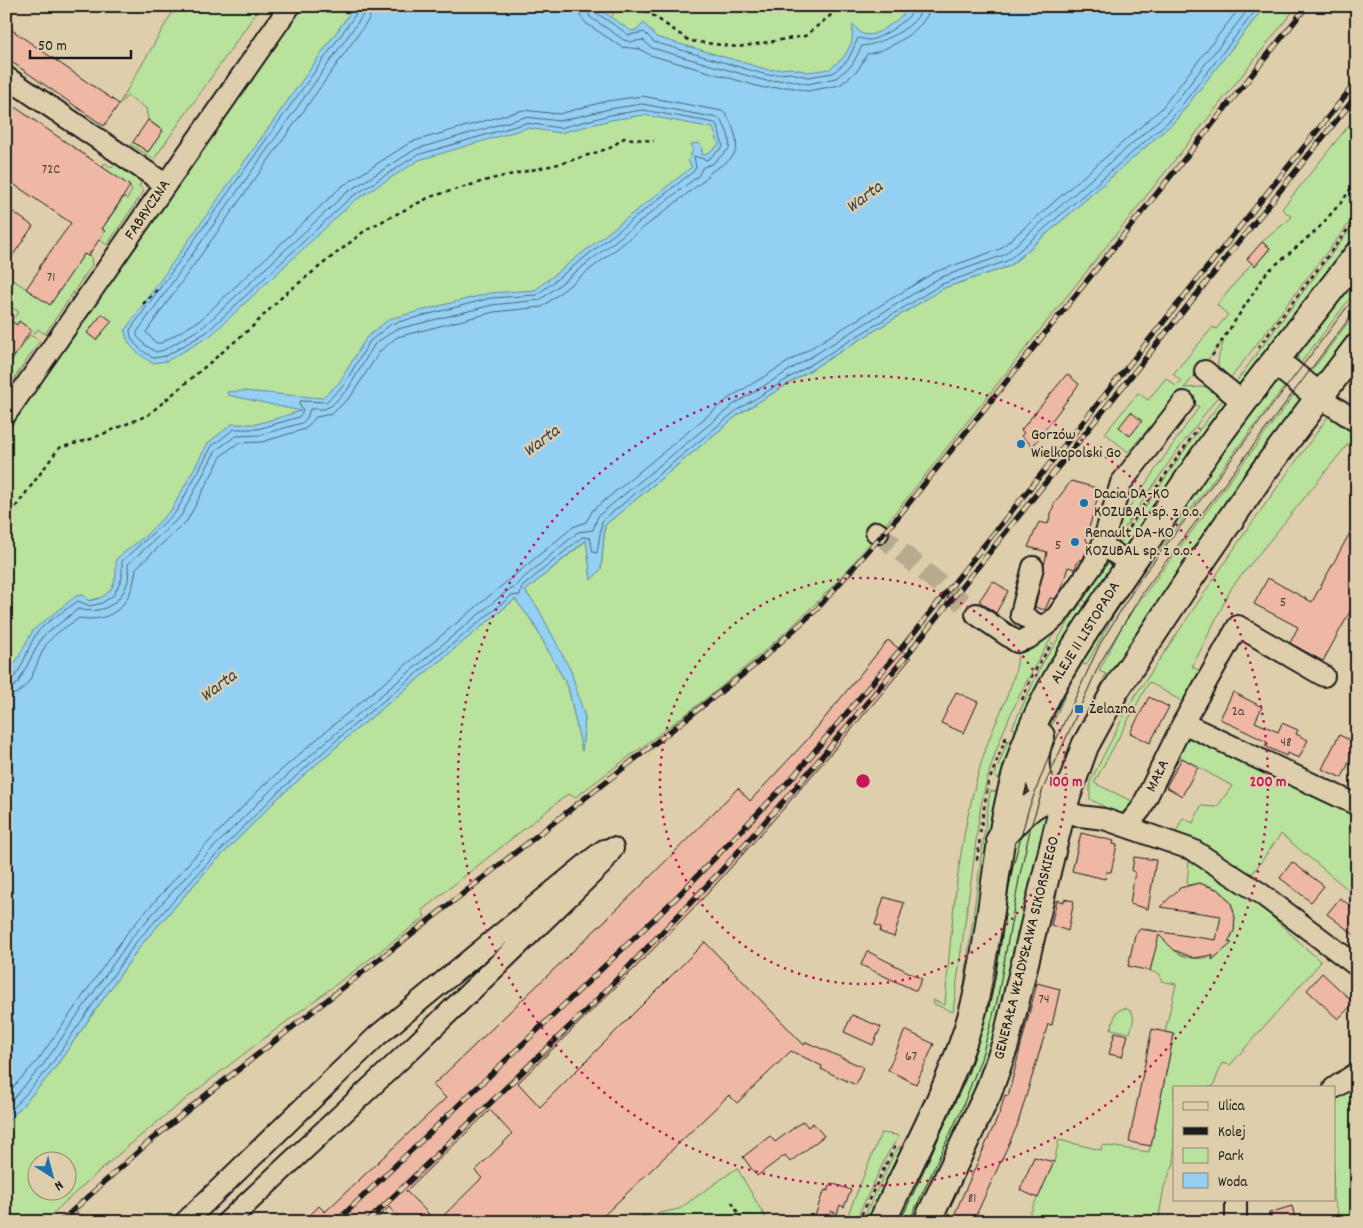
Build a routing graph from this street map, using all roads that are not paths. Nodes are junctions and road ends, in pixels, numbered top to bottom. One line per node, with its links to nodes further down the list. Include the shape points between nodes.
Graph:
1 (290, 6): 3 (street, FABRYCZNA)
2 (6, 77): 3 (street)
3 (165, 184): 11 (street, FABRYCZNA)
4 (1357, 255): 6 (main road, ALEJE 11 LISTOPADA)
5 (1357, 347): 8 (main road)
6 (1265, 357): 8 (main road); 10 (main road, ALEJE 11 LISTOPADA)
7 (1205, 371): 10 (street)
8 (1320, 396): 12 (street); 20 (main road, via 1263,472 1115,691)
9 (1184, 402): 13 (street, via 1121,484)
10 (1243, 402): 13 (main road, ALEJE 11 LISTOPADA)
11 (6, 414)
12 (1357, 422)
13 (1115, 553): 16 (street, via 1092,564 1057,616); 17 (main road, ALEJE 11 LISTOPADA, via 1097,613)
14 (1033, 567): 16 (street, via 1021,614)
15 (976, 614): 16 (street, via 1016,642)
16 (1052, 630)
17 (1067, 664): 20 (main road, via 1060,694 1034,757 1039,780); 23 (main road, ALEJE 11 LISTOPADA, via 1050,690 1026,743)
18 (1324, 676): 19 (street, MAŁA, via 1238,626)
19 (1183, 723): 21 (street); 22 (street, MAŁA, via 1141,809)
20 (1058, 803): 22 (street, via 1080,816 1104,818); 23 (main road, via 1028,810); 31 (main road, GENERAŁA WŁADYSŁAWA SIKORSKIEGO, via 1005,1045 988,1093)
21 (1357, 805)
22 (1127, 826): 24 (street, via 1193,850 1260,893)
23 (1000, 840): 30 (main road, via 975,1002 949,1076)
24 (1357, 966)
25 (1357, 1073): 26 (street)
26 (1336, 1087)
27 (1236, 1200): 32 (street)
28 (185, 1222): 29 (street, via 377,1036 596,856 612,848 602,864)
29 (227, 1222)
30 (882, 1222)
31 (927, 1222)
32 (1236, 1222)

